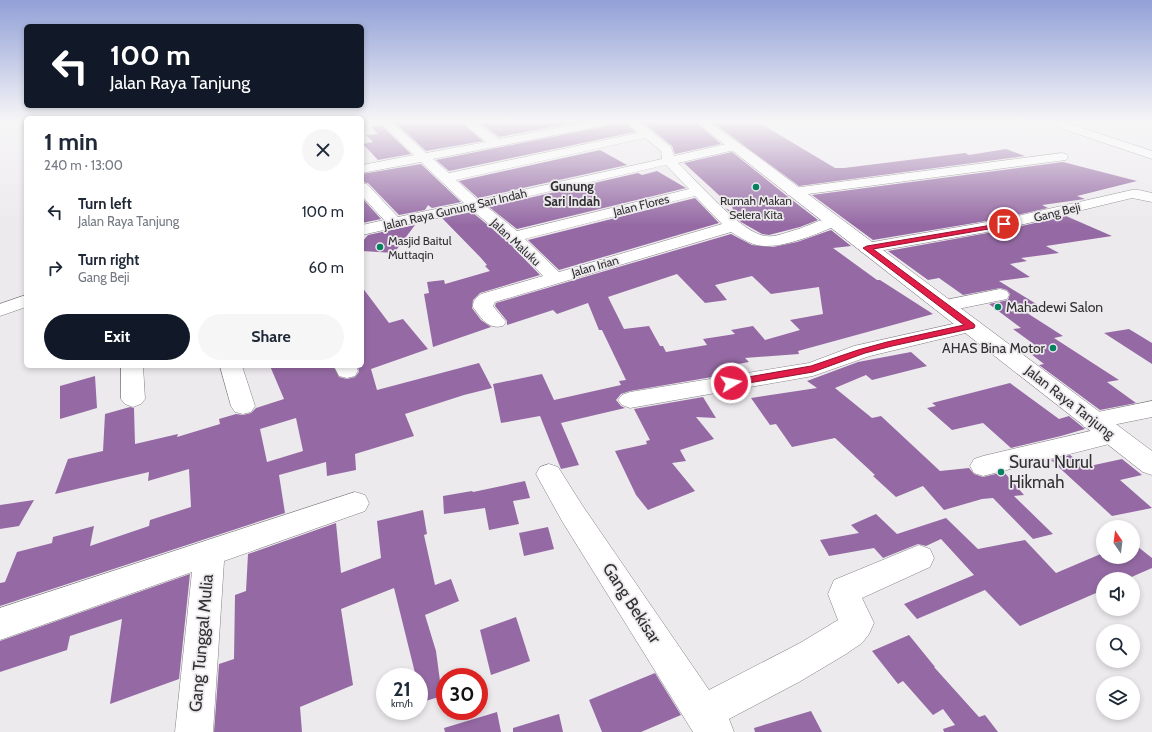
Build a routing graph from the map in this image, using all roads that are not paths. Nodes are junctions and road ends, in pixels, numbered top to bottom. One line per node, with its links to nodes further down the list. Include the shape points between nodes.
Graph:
1 (427, 156): 6 (street)
2 (551, 156): 10 (street)
3 (668, 156): 8 (street)
4 (686, 156): 8 (street, Jalan Raya Gunung Sari Indah)
5 (748, 156): 13 (street, Jalan Raya Tanjung)
6 (423, 157): 9 (street); 10 (street, Jalan Maluku)
7 (1062, 157): 13 (street)
8 (668, 160): 12 (street); 15 (street, Jalan Raya Gunung Sari Indah)
9 (364, 169)
10 (447, 178): 15 (street, Jalan Maluku)
11 (364, 189): 17 (street)
12 (698, 191): 18 (street); 20 (street, Jalan Flores)
13 (793, 192): 16 (street, Jalan Raya Tanjung)
14 (1152, 198): 21 (street, Gang Beji, via 1132,194 1004,224)
15 (475, 205): 17 (street, Jalan Raya Gunung Sari Indah); 20 (street, Jalan Maluku)
16 (833, 222): 18 (street, via 773,241 762,241); 21 (street, Jalan Raya Tanjung)
17 (395, 223): 19 (street, Jalan Raya Gunung Sari Indah)
18 (733, 226): 22 (street, Jalan Irian)
19 (364, 230)
20 (514, 236): 22 (street, Jalan Maluku)
21 (867, 248): 25 (street, Jalan Raya Tanjung)
22 (555, 278): 27 (street, Jalan Irian, via 485,299 483,307)
23 (1000, 295): 25 (street)
24 (24, 302): 26 (street)
25 (944, 306): 28 (street, Jalan Raya Tanjung)
26 (0, 310)
27 (496, 322)
28 (971, 326): 32 (street, via 890,344 813,369); 35 (street, Jalan Raya Tanjung)
29 (132, 368): 31 (street)
30 (232, 368): 33 (street)
31 (133, 399)
32 (630, 400)
33 (243, 406)
34 (1152, 409): 35 (street)
35 (1102, 428): 36 (street); 37 (street, Jalan Raya Tanjung)
36 (982, 466)
37 (1152, 466)
38 (549, 474): 43 (street, Gang Bekisar, via 572,514)
39 (355, 503): 40 (street)
40 (209, 553): 42 (street); 44 (street, Gang Tunggal Mulia)
41 (919, 558): 43 (street, via 845,590 844,594 857,623 853,630)
42 (0, 624)
43 (709, 722)
44 (194, 732)

